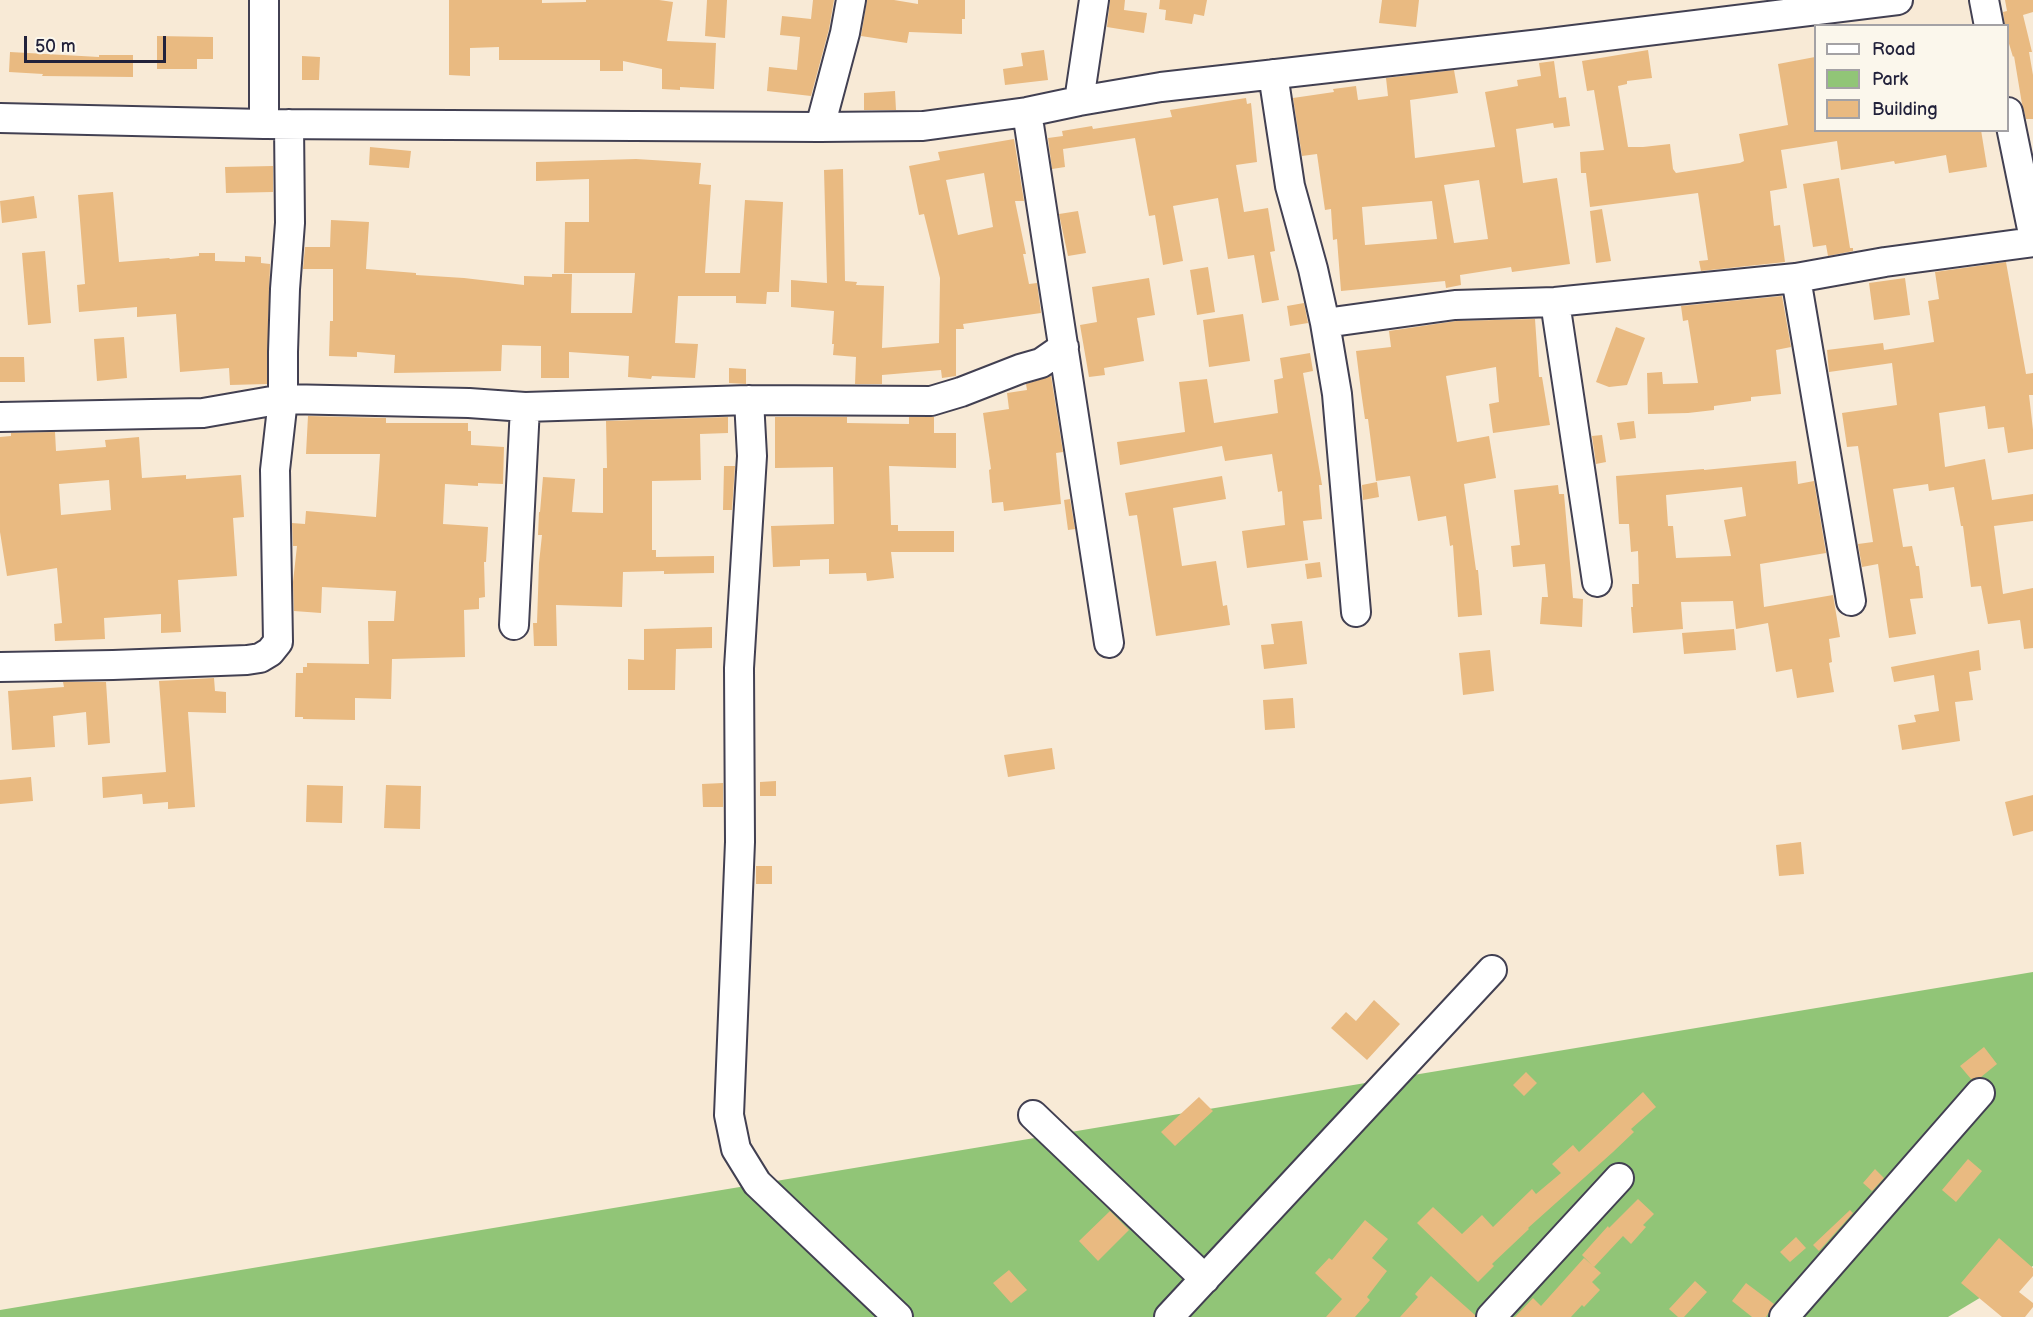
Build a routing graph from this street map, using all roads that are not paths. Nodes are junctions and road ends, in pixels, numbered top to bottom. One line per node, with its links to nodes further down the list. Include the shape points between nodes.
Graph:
1 (264, 0): 12 (street)
2 (851, 0): 13 (street)
3 (1094, 0): 8 (street)
4 (1898, 0): 7 (street)
5 (1984, 0): 6 (street)
6 (1989, 24)
7 (1273, 74): 8 (street); 18 (street, via 1290,186)
8 (1079, 101): 9 (street)
9 (1027, 112): 13 (street, via 923,126); 19 (street)
10 (0, 118): 12 (street)
11 (2009, 121): 14 (street)
12 (276, 124): 13 (street); 20 (street, via 290,223 284,299)
13 (819, 128)
14 (2033, 234)
15 (2033, 242): 16 (street)
16 (1796, 278): 17 (street); 25 (street)
17 (1555, 302): 18 (street, via 1455,305); 24 (street)
18 (1324, 323): 26 (street, via 1337,394)
19 (1064, 347): 21 (street, via 1041,363 931,400); 28 (street)
20 (284, 399): 22 (street); 23 (street, via 203,413); 29 (street, via 275,470 278,642 270,652 247,660)
21 (749, 400): 22 (street); 35 (street, via 752,456 739,668 740,842 729,1115 736,1149 757,1183)
22 (525, 407): 27 (street)
23 (0, 417)
24 (1597, 582)
25 (1851, 601)
26 (1356, 612)
27 (514, 625)
28 (1109, 644)
29 (0, 667)
30 (1492, 970): 34 (street)
31 (1980, 1093): 38 (street)
32 (1033, 1115): 34 (street)
33 (1619, 1178): 37 (street)
34 (1205, 1279): 36 (street)
35 (898, 1317)
36 (1169, 1317)
37 (1491, 1317)
38 (1784, 1317)

